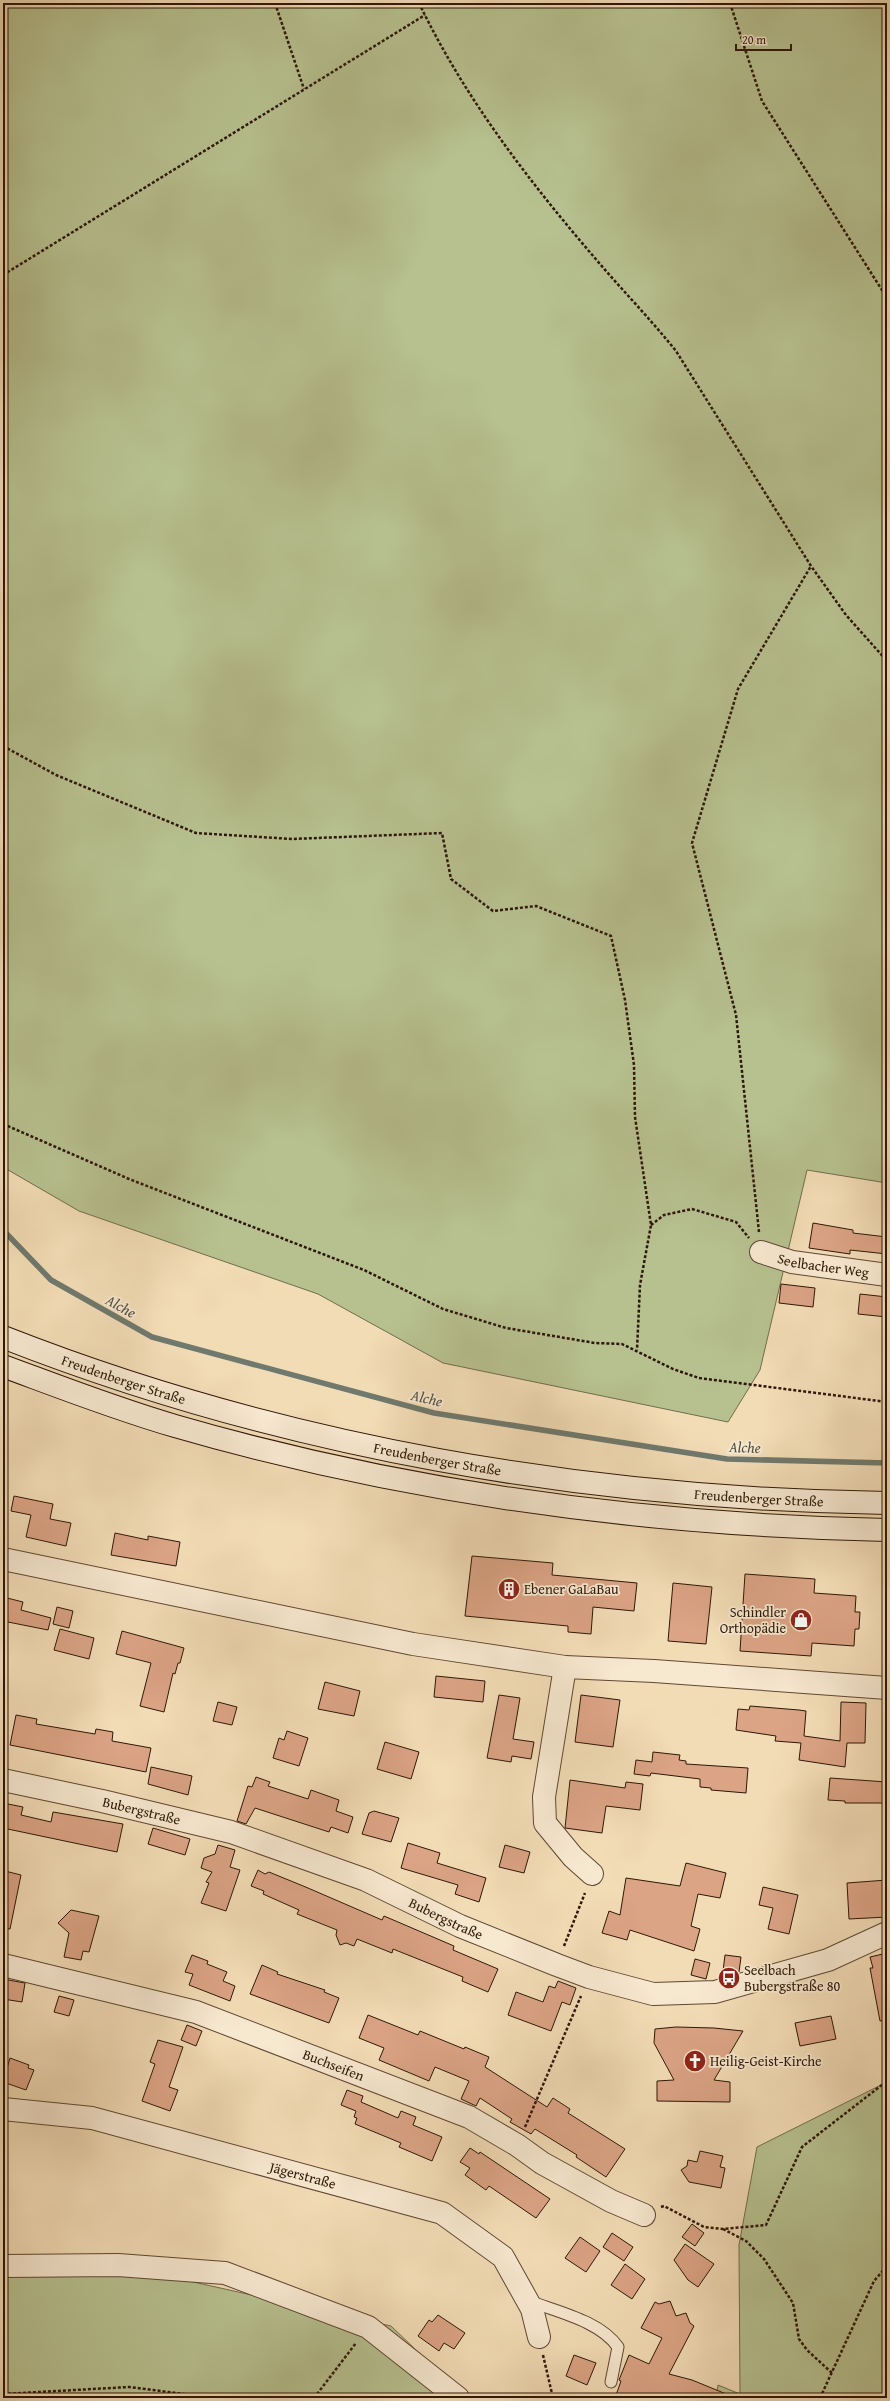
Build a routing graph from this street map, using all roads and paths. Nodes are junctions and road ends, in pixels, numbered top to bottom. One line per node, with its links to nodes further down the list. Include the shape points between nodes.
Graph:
1 (275, 3): 5 (path)
2 (419, 3): 4 (path)
3 (730, 3): 7 (path, via 762,101)
4 (425, 15): 5 (path); 8 (path, via 481,111 524,171 676,351)
5 (304, 89): 6 (path)
6 (3, 275)
7 (887, 298)
8 (811, 566): 9 (path, via 846,615); 13 (path, via 738,689 692,843 736,1015)
9 (887, 660)
10 (3, 746): 12 (path, via 56,775 196,833 292,839 442,833 452,879 493,911 536,906 611,936 625,1000 634,1066 634,1117)
11 (3, 1124): 16 (path, via 129,1179 364,1270 444,1309 506,1328 595,1343 622,1344)
12 (651, 1225): 13 (path, via 664,1215 692,1209 736,1222); 16 (path, via 640,1285)
13 (761, 1252): 14 (street, Seelbacher Weg, via 792,1262)
14 (887, 1275)
15 (3, 1337): 19 (street, Freudenberger Straße, via 92,1370 179,1397 266,1422 376,1448 491,1469 606,1484 717,1495)
16 (637, 1350): 18 (path, via 673,1369 699,1378)
17 (3, 1366): 20 (street, Freudenberger Straße, via 166,1423 264,1450 491,1497 719,1523)
18 (887, 1402)
19 (887, 1504)
20 (887, 1530)
21 (3, 1560): 22 (street, via 413,1644)
22 (565, 1668): 23 (street); 25 (street, via 544,1797 545,1823 573,1857)
23 (887, 1688)
24 (3, 1780): 28 (street, Bubergstraße, via 231,1832 366,1880 460,1926)
25 (592, 1874): 28 (path)
26 (887, 1933): 29 (street, Bubergstraße, via 828,1960 715,1992 653,1994)
27 (3, 1965): 32 (street, Buchseifen, via 196,2012 469,2117)
28 (557, 1965): 29 (street, Bubergstraße)
29 (589, 1977): 32 (path)
30 (887, 2081): 34 (path, via 802,2147 766,2225)
31 (3, 2109): 37 (street, Jägerstraße, via 92,2118 442,2214 503,2257)
32 (517, 2145): 33 (street, Buchseifen, via 548,2167 611,2201)
33 (644, 2215): 34 (path, via 664,2206 704,2228)
34 (722, 2229): 40 (path, via 746,2241 764,2259 793,2304 800,2339 807,2350)
35 (3, 2266): 38 (street, via 118,2265 225,2273)
36 (887, 2266): 40 (path, via 874,2281)
37 (527, 2300): 39 (street, Jägerstraße); 41 (lane, via 588,2324 611,2338 618,2347)
38 (368, 2327): 44 (path); 45 (street)
39 (539, 2337): 46 (path)
40 (832, 2373): 47 (path)
41 (611, 2382)
42 (3, 2394): 43 (path, via 129,2387)
43 (216, 2398)
44 (314, 2398)
45 (458, 2398)
46 (553, 2398)
47 (820, 2398)

